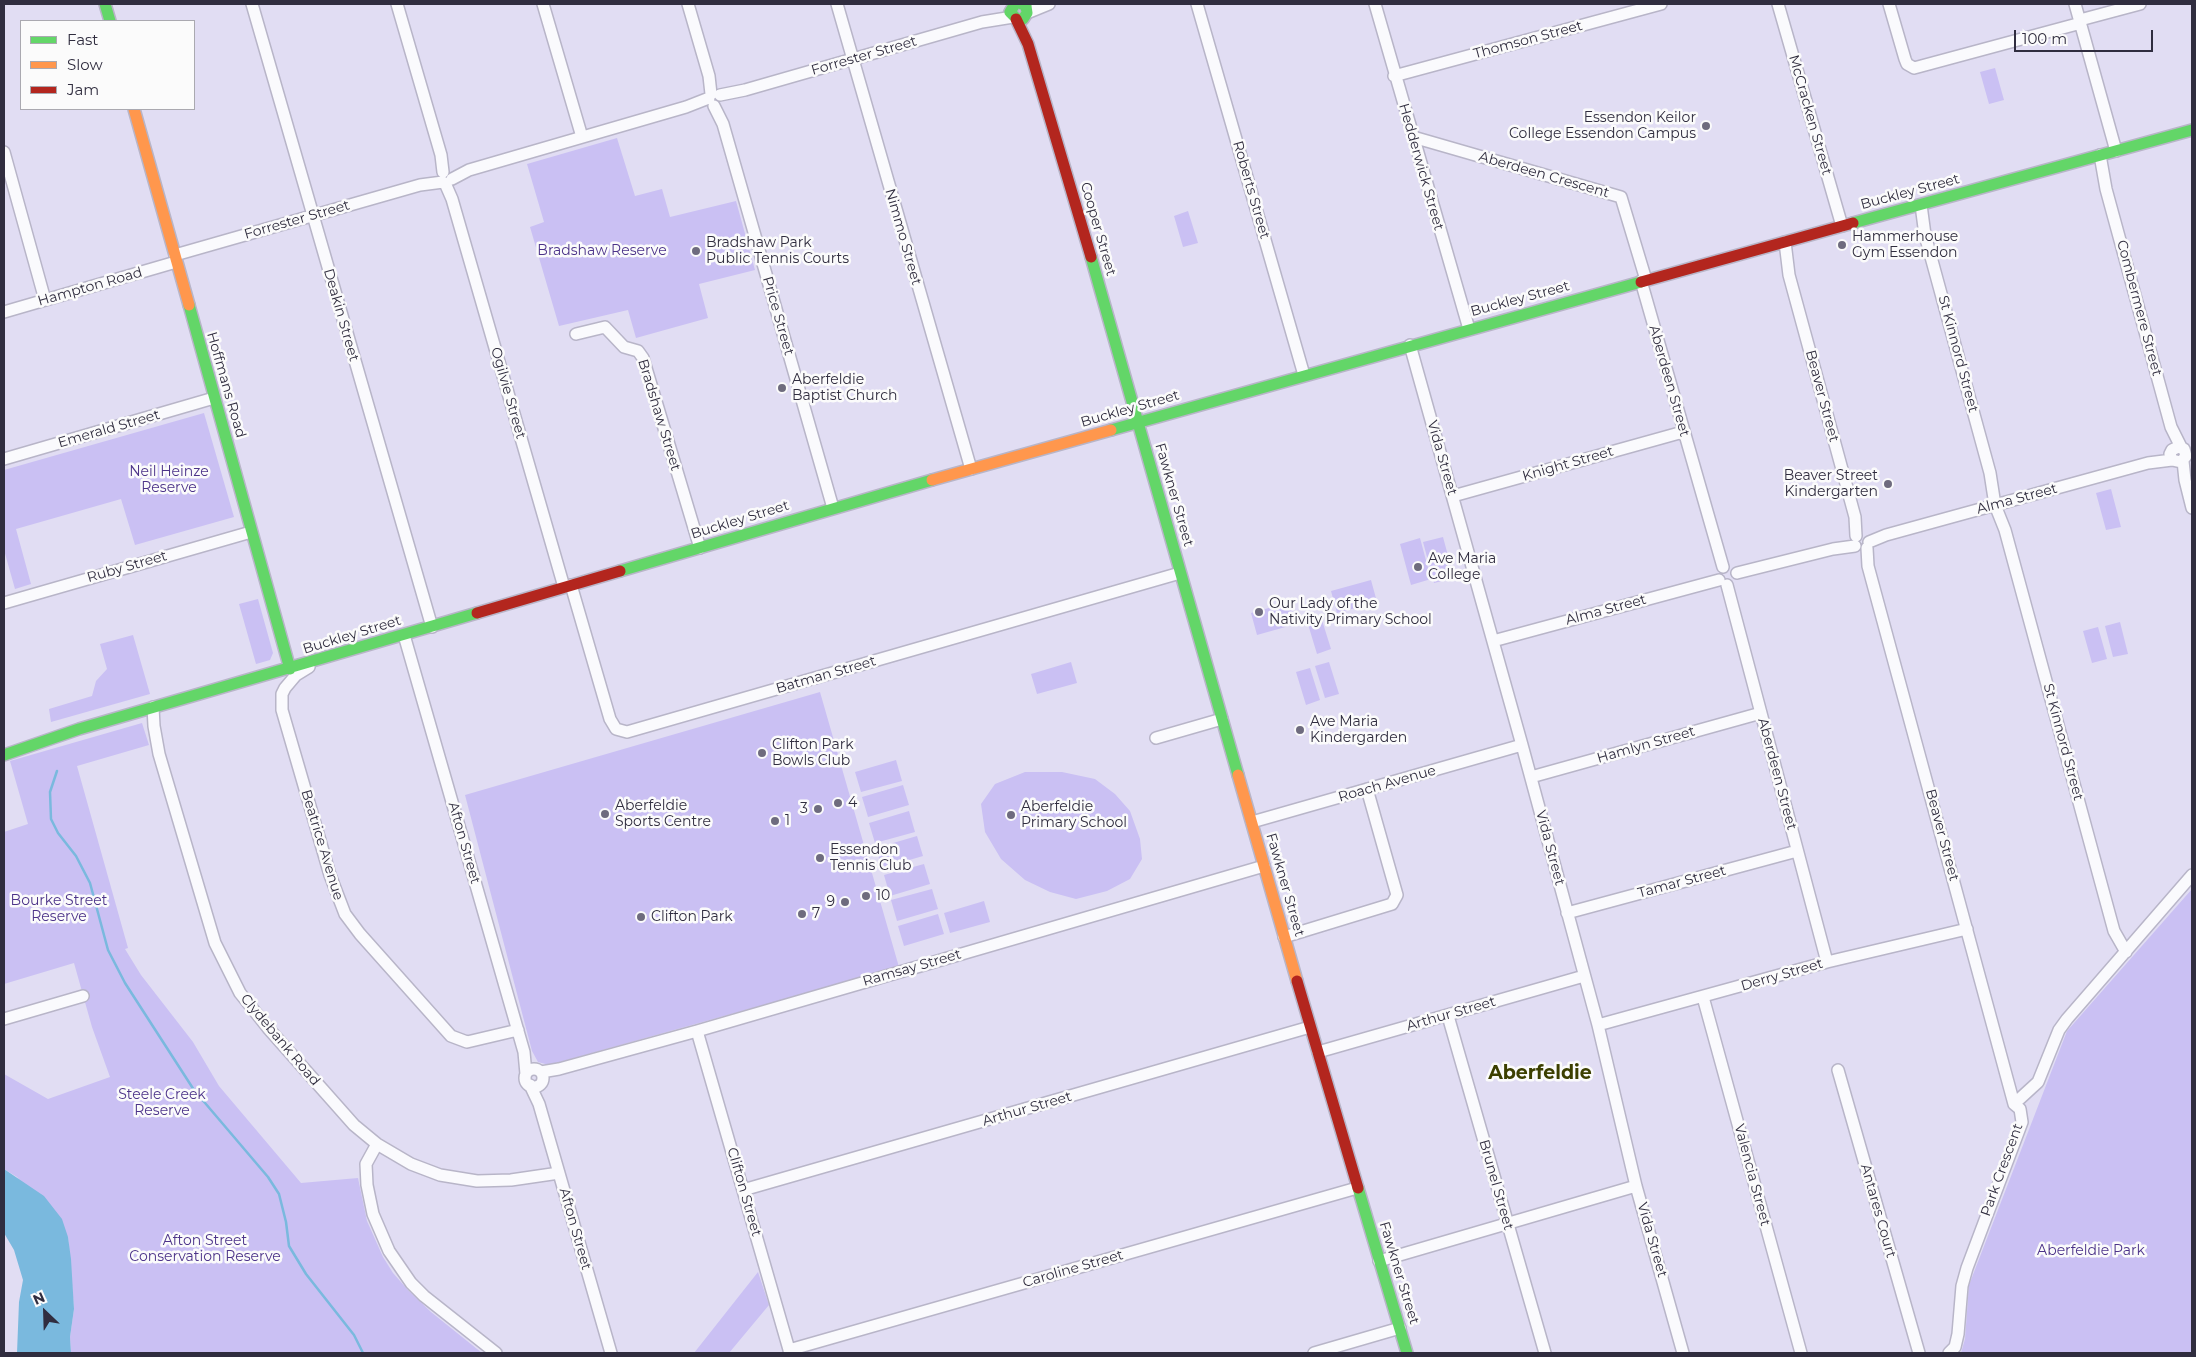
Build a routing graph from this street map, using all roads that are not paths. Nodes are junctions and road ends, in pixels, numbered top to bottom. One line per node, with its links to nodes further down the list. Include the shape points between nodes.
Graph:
1 (105, 4): 16 (main road)
2 (252, 4): 30 (street, Deakin Street)
3 (397, 4): 28 (street, Ogilvie Street)
4 (542, 4): 23 (street)
5 (688, 4): 20 (street, Price Street)
6 (837, 4): 18 (street, Nimmo Street)
7 (1049, 4): 15 (street, Forrester Street)
8 (1197, 4): 40 (street, Roberts Street)
9 (1375, 4): 19 (street, Hedderwick Street)
10 (1661, 4): 19 (street, Thomson Street)
11 (1778, 4): 31 (street, McCracken Street)
12 (1888, 4): 17 (street, via 1905,60 1914,68)
13 (2075, 4): 17 (street)
14 (2140, 4): 17 (street)
15 (1019, 9): 18 (street, Forrester Street); 42 (main road, Cooper Street)
16 (110, 20)
17 (2080, 21): 25 (street)
18 (853, 59): 20 (street, Forrester Street); 46 (street, Nimmo Street)
19 (1394, 76): 24 (street, Hedderwick Street)
20 (715, 99): 23 (street, Forrester Street); 49 (street, Price Street)
21 (134, 110): 33 (main road, Hoffmans Road)
22 (2192, 130): 25 (main road, Buckley Street)
23 (582, 137): 28 (street, Forrester Street)
24 (1413, 137): 34 (street, Aberdeen Crescent, via 1621,197); 37 (street, Hedderwick Street)
25 (2116, 151): 27 (main road, Buckley Street)
26 (4, 152): 35 (street)
27 (2096, 156): 29 (main road, Buckley Street); 44 (street, Combermere Street)
28 (447, 177): 30 (street, Forrester Street); 58 (street, Ogilvie Street)
29 (1916, 206): 31 (main road, Buckley Street); 48 (street, St Kinnord Street)
30 (313, 215): 33 (street, Forrester Street); 60 (street, Deakin Street)
31 (1842, 226): 32 (main road, Buckley Street)
32 (1780, 243): 34 (main road, Buckley Street); 52 (street, Beaver Street)
33 (175, 259): 35 (street, Hampton Road); 41 (main road, Hoffmans Road)
34 (1644, 281): 37 (main road, Buckley Street); 43 (street, Aberdeen Street)
35 (45, 300): 36 (street, Hampton Road)
36 (4, 312)
37 (1469, 329): 39 (main road, Buckley Street)
38 (576, 334): 53 (street, Bradshaw Street, via 605,327 624,347 638,351 643,358)
39 (1410, 345): 40 (main road, Buckley Street); 47 (street, Vida Street)
40 (1304, 375): 42 (main road, Buckley Street)
41 (214, 398): 45 (street, Emerald Street); 51 (main road, Hoffmans Road)
42 (1138, 423): 46 (main road, Buckley Street); 55 (main road, Fawkner Street)
43 (1683, 432): 47 (street, Knight Street); 54 (street, Aberdeen Street)
44 (2181, 454): 48 (street, Alma Street); 50 (street, Combermere Street)
45 (4, 459)
46 (971, 469): 49 (main road, Buckley Street)
47 (1453, 496): 62 (street, Vida Street)
48 (1998, 504): 52 (street, Alma Street); 82 (street, St Kinnord Street, via 2114,931)
49 (833, 508): 53 (main road, Buckley Street)
50 (2192, 508)
51 (251, 532): 59 (street, Ruby Street); 64 (main road, Hoffmans Road)
52 (1861, 541): 56 (street, Alma Street); 80 (street, Beaver Street)
53 (700, 548): 58 (main road, Buckley Street)
54 (1723, 567): 56 (street, via 1731,567); 57 (street, via 1719,573)
55 (1180, 573): 58 (street, Batman Street, via 627,732 616,729 610,719); 67 (main road, Fawkner Street)
56 (1737, 573): 57 (street, via 1736,582)
57 (1723, 582): 62 (street, Alma Street); 66 (street, Aberdeen Street)
58 (567, 586): 60 (main road, Buckley Street)
59 (4, 603)
60 (432, 627): 61 (main road, Buckley Street)
61 (404, 635): 63 (main road, Buckley Street); 91 (street, Afton Street)
62 (1493, 641): 71 (street, Vida Street)
63 (326, 658): 64 (main road, Buckley Street); 91 (street, Beatrice Avenue, via 289,682 282,694 282,710 340,905 352,924 451,1036 467,1042)
64 (290, 668): 65 (main road, Buckley Street)
65 (153, 707): 68 (main road, Buckley Street); 97 (street, Clydebank Road, via 159,754 208,924 231,978 274,1036 354,1125)
66 (1761, 713): 73 (street, Hamlyn Street); 76 (street, Aberdeen Street)
67 (1222, 719): 69 (street); 75 (main road, Fawkner Street)
68 (78, 729): 70 (main road, Buckley Street); 72 (main road, Buckley Street)
69 (1156, 738)
70 (4, 745)
71 (1522, 745): 73 (street, Vida Street); 74 (street, Roach Avenue)
72 (4, 755)
73 (1531, 777): 79 (street, Vida Street)
74 (1367, 790): 75 (street, Roach Avenue); 81 (street, via 1397,895 1392,904)
75 (1252, 822): 77 (main road, Fawkner Street)
76 (1797, 851): 79 (street, Tamar Street); 83 (street, Aberdeen Street)
77 (1264, 866): 81 (main road, Fawkner Street); 92 (street, Ramsay Street)
78 (2192, 875): 82 (street, Park Crescent)
79 (1568, 913): 84 (street, Vida Street)
80 (1967, 929): 83 (street, Derry Street); 96 (street, Beaver Street)
81 (1284, 937): 90 (main road, Fawkner Street)
82 (2126, 952): 96 (street, Park Crescent, via 2063,1024 2038,1082)
83 (1827, 962): 86 (street, Derry Street)
84 (1584, 976): 87 (street, Arthur Street); 89 (street, Vida Street)
85 (83, 996): 88 (street)
86 (1703, 996): 89 (street, Derry Street); 113 (street, Valencia Street)
87 (1448, 1016): 93 (street, Arthur Street); 102 (street, Brunel Street)
88 (4, 1019)
89 (1598, 1025): 99 (street, Vida Street)
90 (1310, 1028): 93 (main road, Fawkner Street); 101 (street, Arthur Street)
91 (518, 1030): 95 (street, Afton Street)
92 (697, 1031): 95 (street, Ramsay Street); 101 (street, Clifton Street)
93 (1318, 1052): 100 (main road, Fawkner Street)
94 (1838, 1070): 114 (street, Antares Court)
95 (536, 1078): 98 (street, Afton Street)
96 (2014, 1104): 105 (street, Park Crescent, via 2020,1109 2022,1122 1967,1268 1962,1286 1958,1334)
97 (377, 1144): 98 (street, Clydebank Road, via 425,1170 459,1179 511,1180); 107 (street, via 366,1164 367,1184 373,1214 389,1252 424,1296)
98 (559, 1173): 108 (street, Afton Street)
99 (1636, 1186): 102 (street); 112 (street, Vida Street)
100 (1357, 1188): 103 (main road, Fawkner Street); 106 (street, Caroline Street)
101 (743, 1190): 106 (street, Clifton Street)
102 (1506, 1222): 103 (street); 111 (street, Brunel Street)
103 (1379, 1261): 104 (main road, Fawkner Street)
104 (1400, 1328): 109 (street); 110 (main road, Fawkner Street)
105 (1952, 1350)
106 (790, 1352)
107 (496, 1353)
108 (611, 1353)
109 (1314, 1353)
110 (1407, 1353)
111 (1545, 1353)
112 (1683, 1353)
113 (1801, 1353)
114 (1919, 1353)

